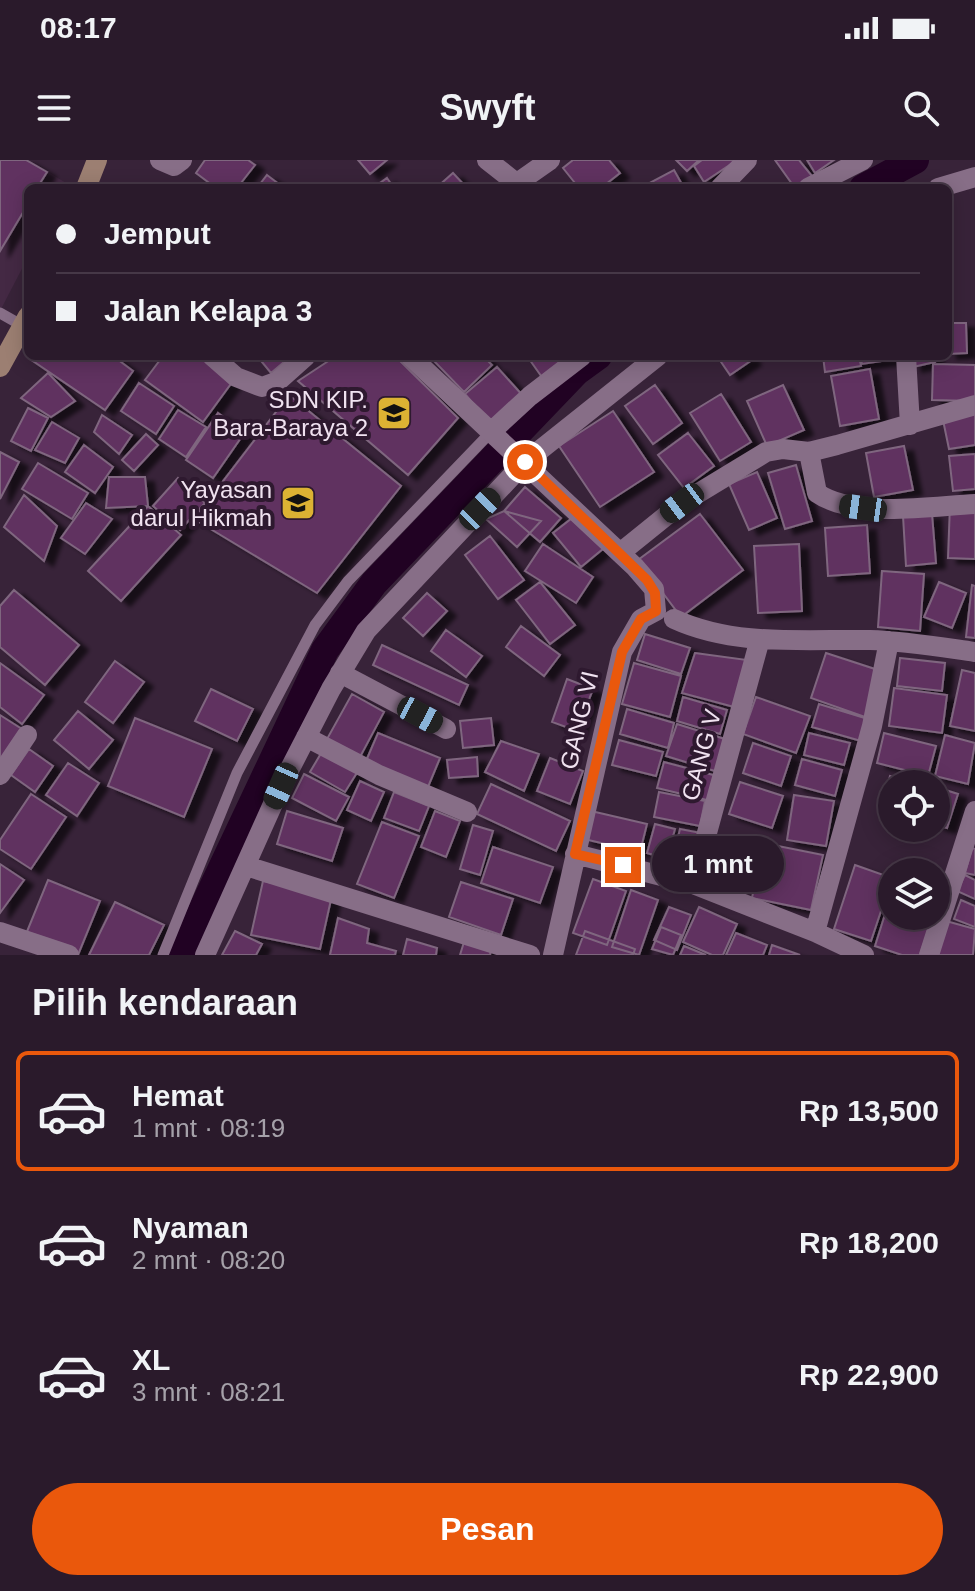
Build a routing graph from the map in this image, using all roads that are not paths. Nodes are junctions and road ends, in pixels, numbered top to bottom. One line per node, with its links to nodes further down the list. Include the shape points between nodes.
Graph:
1 (97, 160): 10 (street)
2 (160, 160): 3 (street, via 174,166)
3 (182, 160)
4 (487, 160): 9 (street)
5 (550, 160): 9 (street)
6 (747, 160): 11 (street)
7 (863, 160): 12 (street)
8 (975, 177): 13 (street)
9 (523, 183)
10 (88, 184)
11 (724, 184)
12 (816, 184)
13 (951, 184)
14 (0, 313): 15 (lane)
15 (24, 320)
16 (24, 325): 23 (street)
17 (217, 360): 18 (street, via 236,377 262,387 278,381)
18 (302, 360)
19 (414, 360): 26 (street)
20 (577, 360): 26 (street, via 530,396)
21 (653, 360): 28 (street)
22 (906, 360): 25 (street)
23 (0, 367)
24 (975, 405): 25 (street)
25 (910, 425): 27 (street)
26 (495, 434): 28 (street); 48 (lane, via 348,581 315,625 237,773)
27 (809, 452): 29 (street, via 817,493 840,505); 30 (street, via 783,449 750,460 682,503)
28 (523, 461): 30 (street); 35 (street, via 383,611)
29 (975, 504)
30 (620, 553): 31 (street, via 651,585)
31 (665, 615): 32 (street, via 687,625); 42 (street, GANG VI, via 641,619 622,652)
32 (760, 639): 33 (street); 44 (street, GANG V)
33 (889, 641): 34 (street); 46 (street, via 872,726)
34 (975, 652)
35 (340, 673): 36 (street); 38 (street)
36 (446, 729)
37 (27, 735): 39 (street)
38 (306, 737): 40 (street); 43 (street)
39 (0, 775)
40 (467, 812)
41 (974, 818): 53 (street)
42 (575, 854): 44 (street); 51 (street, GANG VI)
43 (246, 866): 49 (street); 50 (street)
44 (693, 884): 46 (street)
45 (0, 932): 47 (street)
46 (815, 932): 52 (street)
47 (69, 955)
48 (163, 955)
49 (205, 955)
50 (530, 955)
51 (553, 955)
52 (864, 955)
53 (929, 955)

